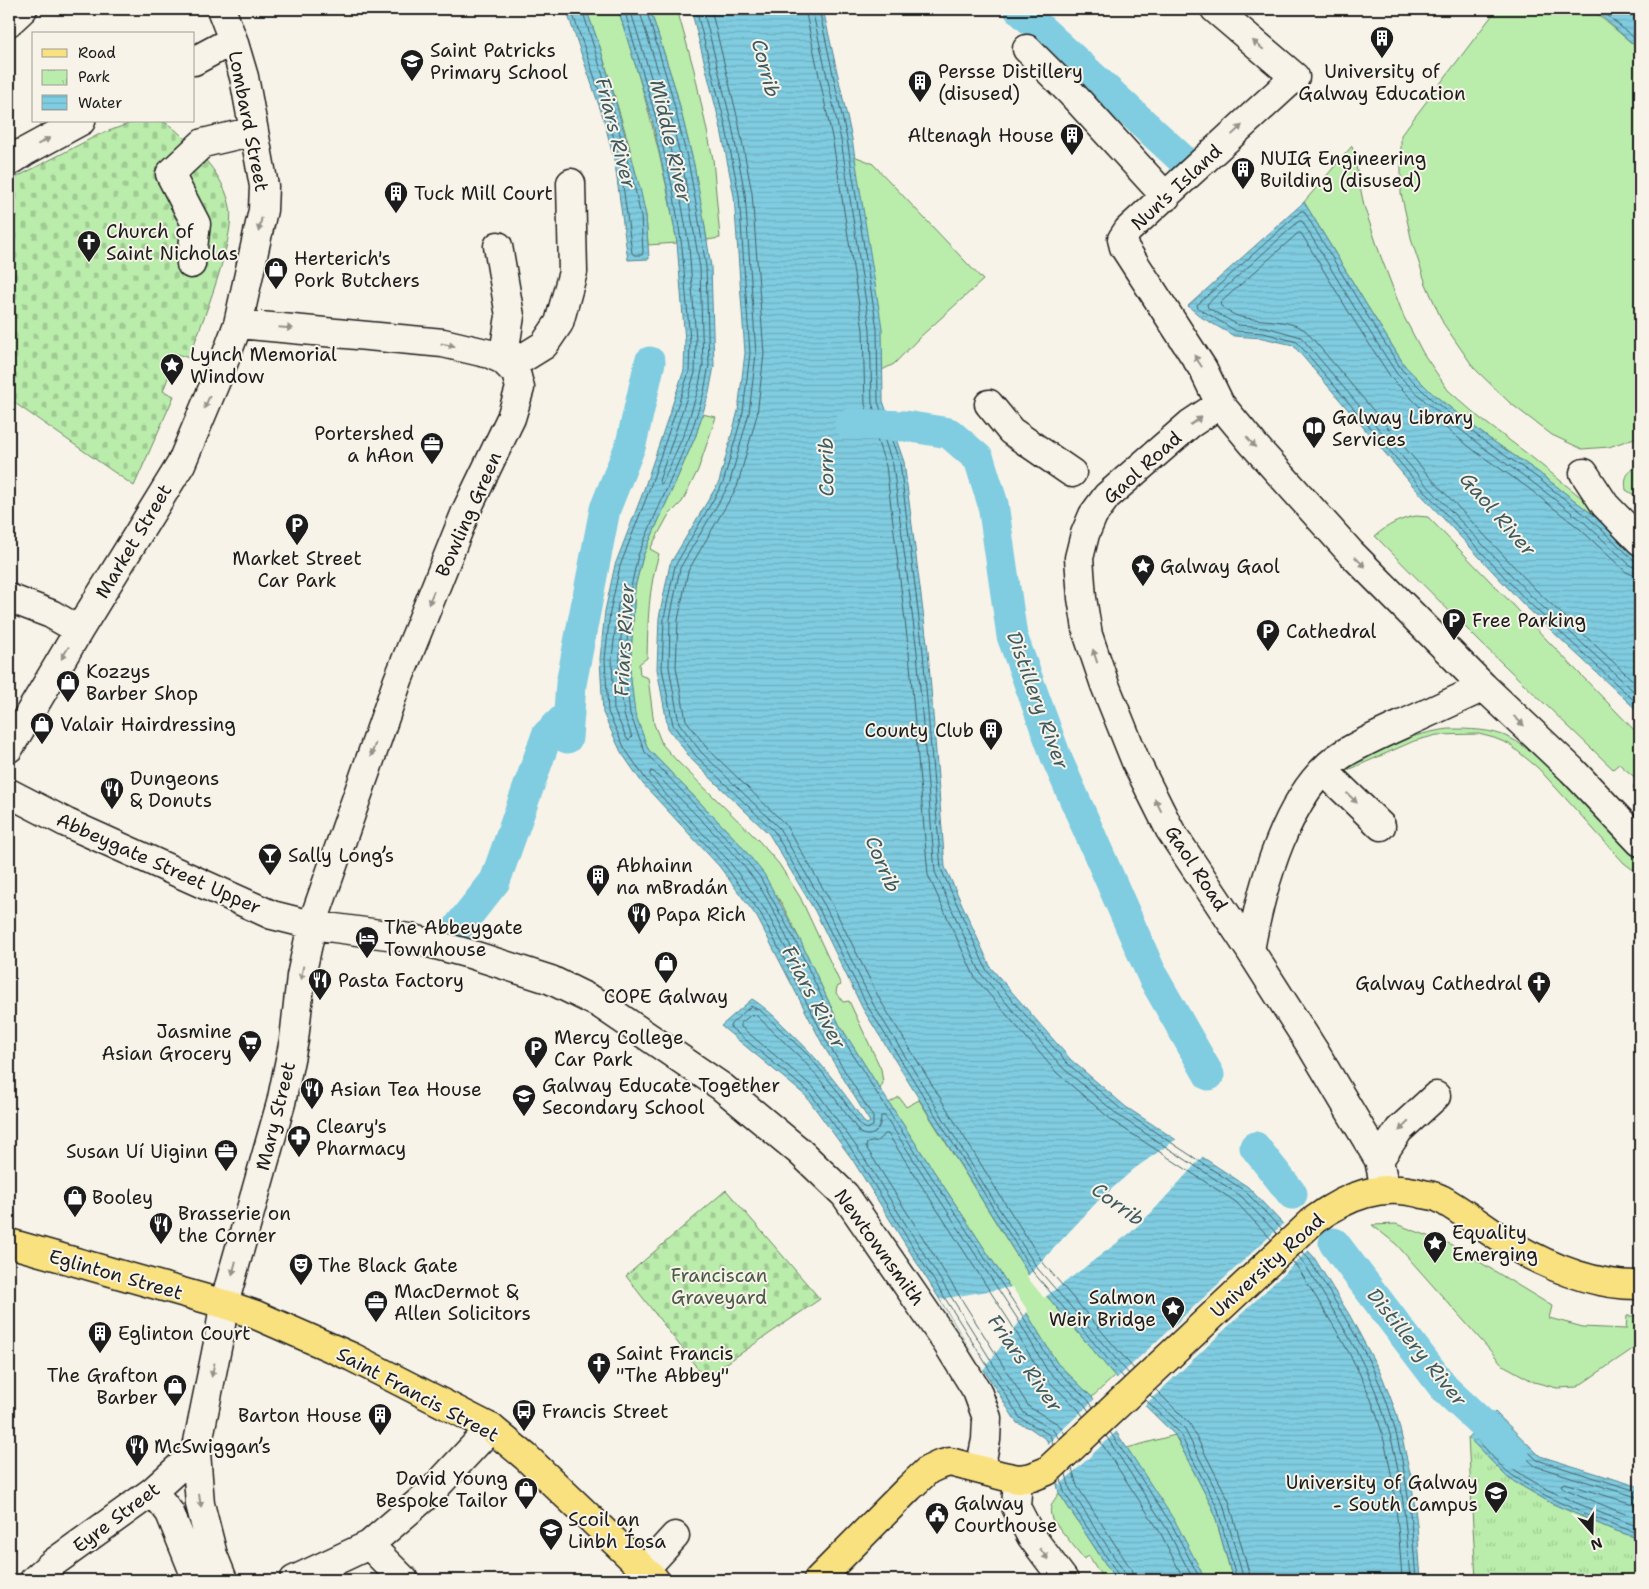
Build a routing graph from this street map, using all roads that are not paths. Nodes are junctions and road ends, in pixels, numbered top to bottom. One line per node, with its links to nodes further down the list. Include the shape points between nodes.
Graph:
1 (23, 9): 4 (street)
2 (221, 9): 5 (street, Lombard Street)
3 (1214, 9): 12 (street, Nun's Island, one-way to 3, via 1295,77)
4 (9, 22)
5 (233, 40): 7 (street); 9 (street, Lombard Street)
6 (1027, 49): 12 (street, via 1072,93)
7 (195, 60)
8 (79, 122): 10 (street, one-way to 8)
9 (254, 131): 14 (street, via 204,143 170,174 196,224); 15 (street, Lombard Street, one-way to 15, via 264,186 263,210)
10 (9, 162)
11 (571, 183): 16 (street, via 572,272 559,323 544,345)
12 (1166, 197): 18 (street, Nun's Island, one-way to 12, via 1204,369 1122,239)
13 (498, 246): 16 (street, via 510,316)
14 (191, 264)
15 (238, 324): 16 (street, one-way to 16, via 443,343 490,354); 23 (street, Market Street, one-way to 23, via 180,464)
16 (506, 363): 30 (street, Bowling Green, one-way to 30, via 516,373 520,388 511,418 467,510 398,680)
17 (989, 404): 19 (street, via 1011,431)
18 (1220, 404): 24 (street, one-way to 24, via 1351,553); 31 (street, Gaol Road, one-way to 18, via 1170,830 1136,762 1088,635 1079,558 1093,514 1107,496 1190,424)
19 (1072, 473)
20 (1584, 473): 21 (street, via 1606,505)
21 (1635, 526)
22 (9, 598): 23 (street, via 52,614)
23 (79, 630): 25 (street, Market Street, one-way to 25)
24 (1484, 688): 26 (street, Gaol Road, via 1341,755); 29 (street, one-way to 29, via 1572,770)
25 (9, 748)
26 (1324, 771): 28 (street, one-way to 28); 31 (street, Gaol Road, via 1304,794 1284,831 1262,891)
27 (9, 793): 30 (street, Abbeygate Street Upper, via 75,827 272,915)
28 (1381, 826)
29 (1640, 842)
30 (312, 925): 37 (street, Mary Street, one-way to 37, via 281,1103); 40 (street, Newtownsmith, via 410,938 551,980 600,1004 722,1087 799,1151 845,1196 947,1343 977,1390 987,1418)
31 (1250, 950): 33 (street, Gaol Road)
32 (1436, 1096): 33 (street, one-way to 33, via 1399,1130)
33 (1378, 1160): 34 (street, Gaol Road)
34 (1385, 1189): 36 (main road, University Road, via 1414,1191 1440,1198 1509,1243 1557,1268 1598,1280); 41 (main road, University Road, via 1338,1204 1314,1220 1047,1471)
35 (9, 1243): 37 (main road, Eglinton Street)
36 (1640, 1285)
37 (224, 1304): 38 (main road, Saint Francis Street, via 352,1357); 39 (street, Mary Street, one-way to 39)
38 (491, 1428): 44 (street, via 433,1490); 46 (main road, Saint Francis Street)
39 (196, 1452): 42 (street, Eyre Street); 48 (street, Mary Street, one-way to 48, via 200,1504)
40 (980, 1469): 41 (main road); 51 (main road, via 950,1462 928,1470)
41 (1018, 1479): 52 (street, one-way to 52, via 1016,1507 1031,1536)
42 (153, 1491): 45 (street, Eyre Street); 47 (street, via 170,1513)
43 (675, 1536): 46 (street)
44 (369, 1545): 49 (street); 50 (street)
45 (50, 1575)
46 (650, 1575)
47 (197, 1580)
48 (223, 1580)
49 (294, 1580)
50 (404, 1580)
51 (818, 1580)
52 (1064, 1580)

